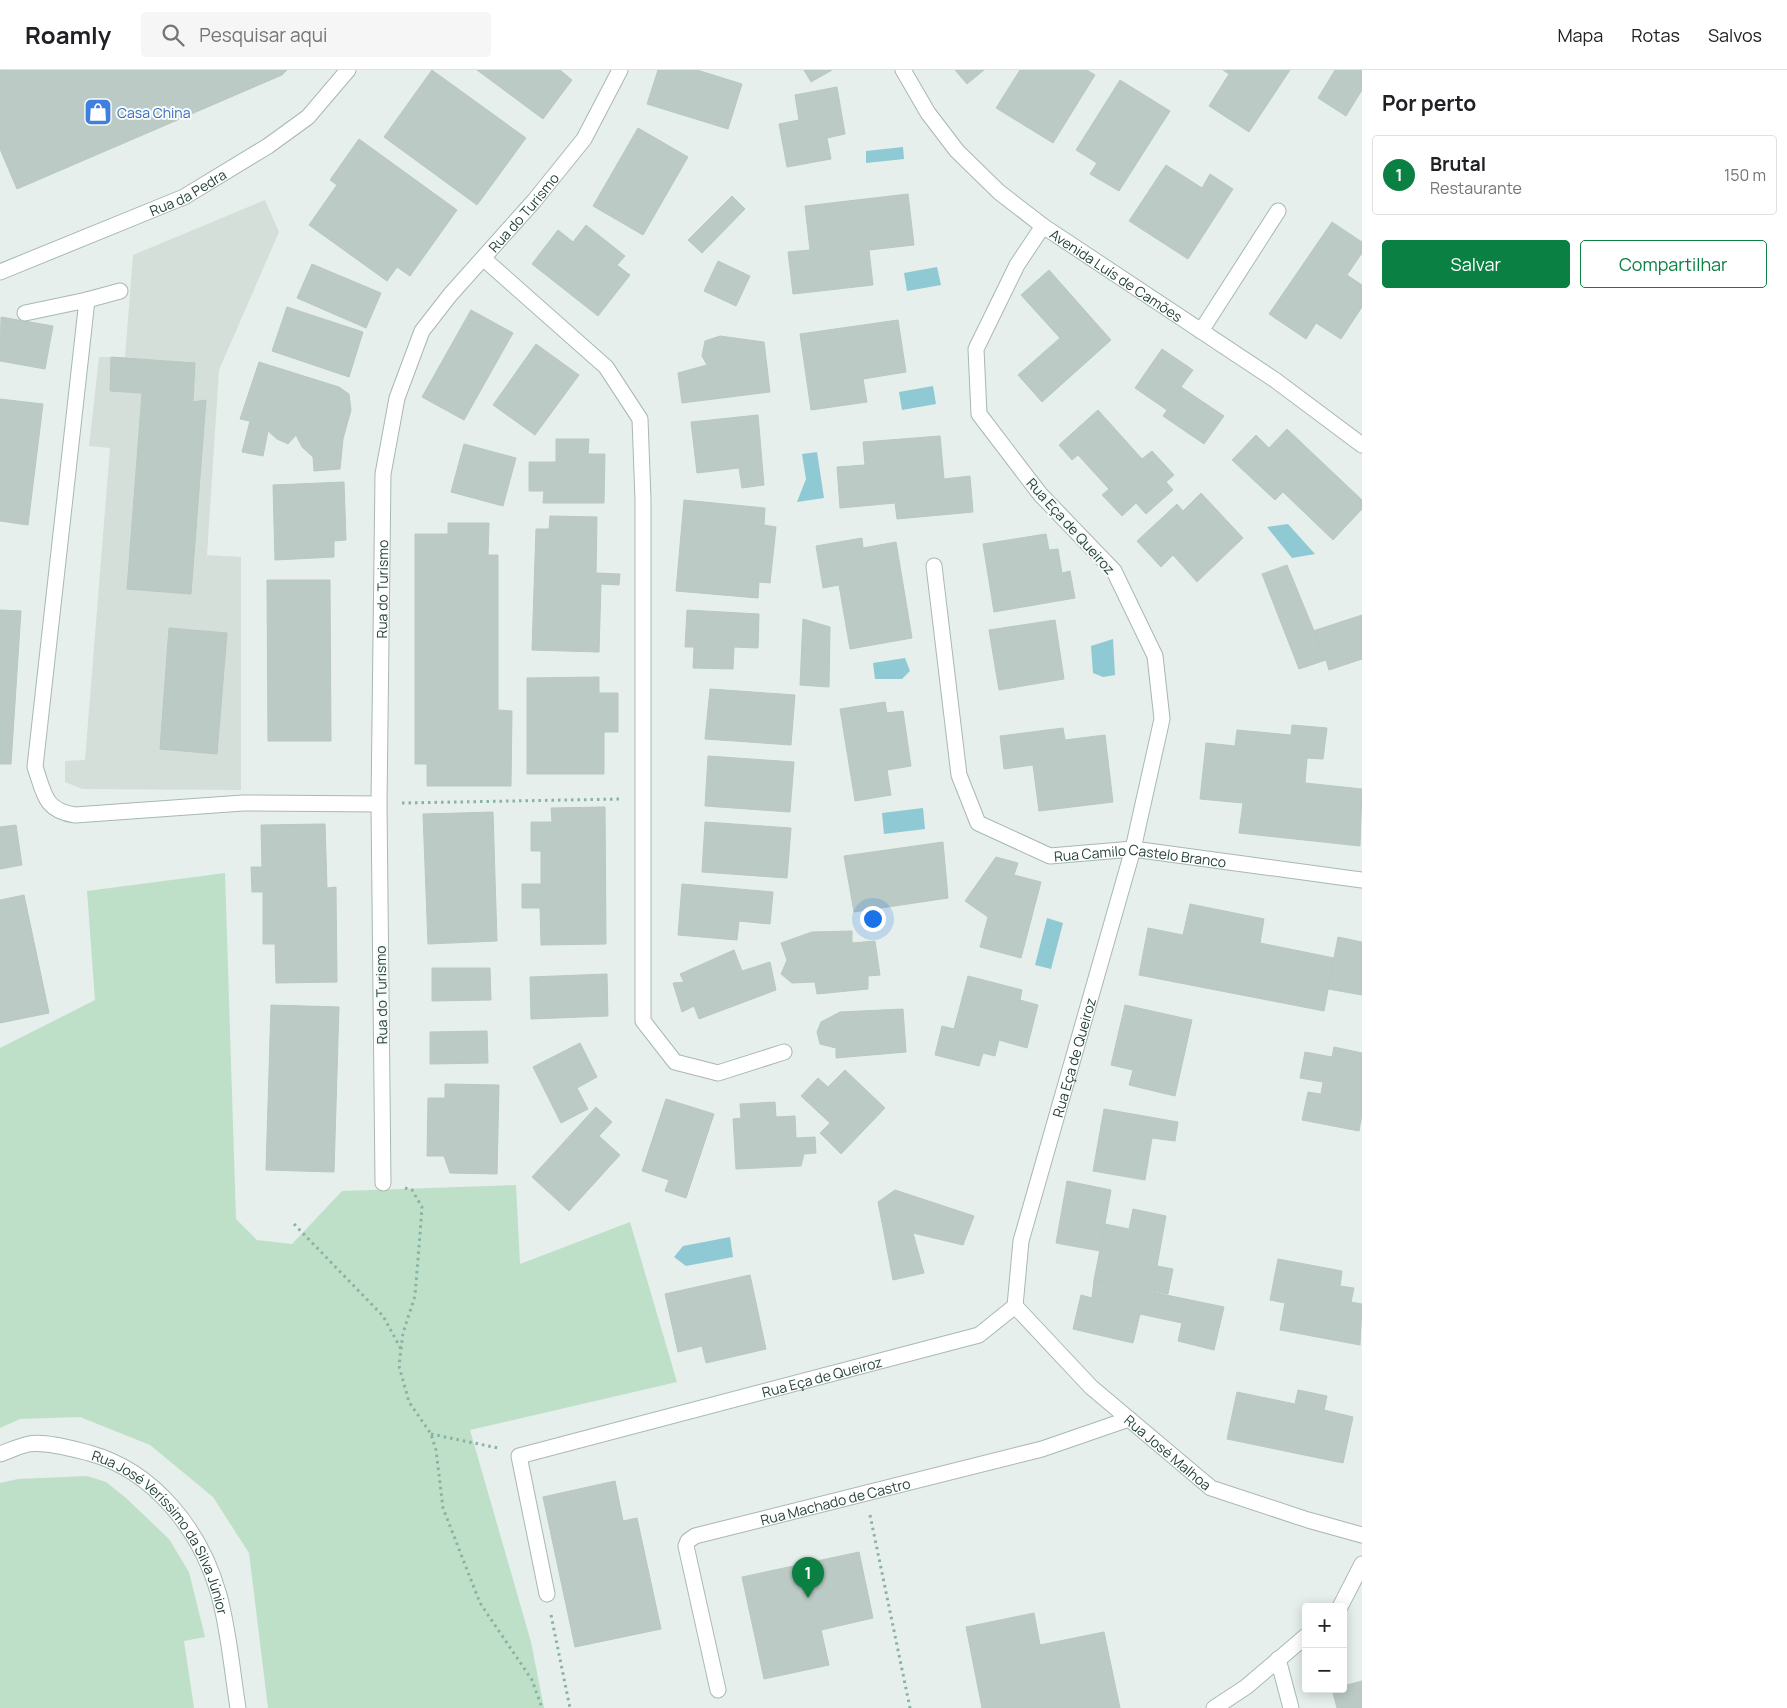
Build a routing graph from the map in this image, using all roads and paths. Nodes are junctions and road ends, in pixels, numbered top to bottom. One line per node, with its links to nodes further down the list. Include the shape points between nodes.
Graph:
1 (348, 70): 7 (street, Rua da Pedra, via 308,117 268,146 184,197)
2 (620, 70): 6 (street, Rua do Turismo, via 584,139)
3 (904, 70): 5 (street, Avenida Luís de Camões, via 928,113 957,151 999,192)
4 (1278, 211): 11 (street)
5 (1043, 226): 11 (street, Avenida Luís de Camões); 16 (street, Rua Eça de Queiroz, via 1017,265 976,349 979,414 1040,494 1114,571 1155,656 1162,719)
6 (484, 259): 14 (street, via 606,367 640,419); 15 (street, Rua do Turismo, via 422,331 397,398 383,474)
7 (0, 272)
8 (120, 290): 9 (street)
9 (87, 300): 10 (street); 15 (street, via 35,767 50,806 62,813 75,815 243,803)
10 (25, 314)
11 (1201, 331): 12 (street, Avenida Luís de Camões, via 1275,380)
12 (1362, 445)
13 (934, 566): 16 (street, Rua Camilo Castelo Branco, via 958,774 978,823 1050,856)
14 (643, 798): 15 (path); 18 (street, via 643,1021 675,1062 718,1073)
15 (379, 804): 19 (street, Rua do Turismo)
16 (1134, 849): 17 (street, Rua Camilo Castelo Branco); 21 (street, Rua Eça de Queiroz, via 1021,1241)
17 (1362, 880)
18 (784, 1052)
19 (383, 1183): 22 (path, via 412,1190 422,1207 415,1296)
20 (294, 1224): 22 (path, via 383,1316)
21 (1015, 1306): 23 (street, Rua José Malhoa, via 1091,1387); 26 (street, Rua Eça de Queiroz, via 979,1335)
22 (401, 1350): 24 (path, via 399,1366 409,1402)
23 (1129, 1419): 27 (street, Rua Machado de Castro, via 1042,1449); 28 (street, Rua José Malhoa, via 1211,1488)
24 (431, 1434): 26 (path, via 499,1448); 36 (path, via 443,1508 480,1603 532,1680)
25 (0, 1454): 35 (street, Rua José Veríssimo da Silva Júnior, via 30,1444 64,1447 106,1458 144,1479 179,1512 198,1543 219,1595)
26 (519, 1456): 30 (street)
27 (866, 1492): 34 (street, Rua Machado de Castro, via 695,1536 688,1541 686,1546); 38 (path)
28 (1362, 1535)
29 (1362, 1564): 31 (street)
30 (547, 1594): 37 (path)
31 (1342, 1603)
32 (1302, 1639): 33 (street)
33 (1278, 1659): 39 (street, via 1246,1687); 40 (street)
34 (718, 1690)
35 (238, 1708)
36 (542, 1708)
37 (570, 1708)
38 (910, 1708)
39 (1214, 1708)
40 (1291, 1708)

